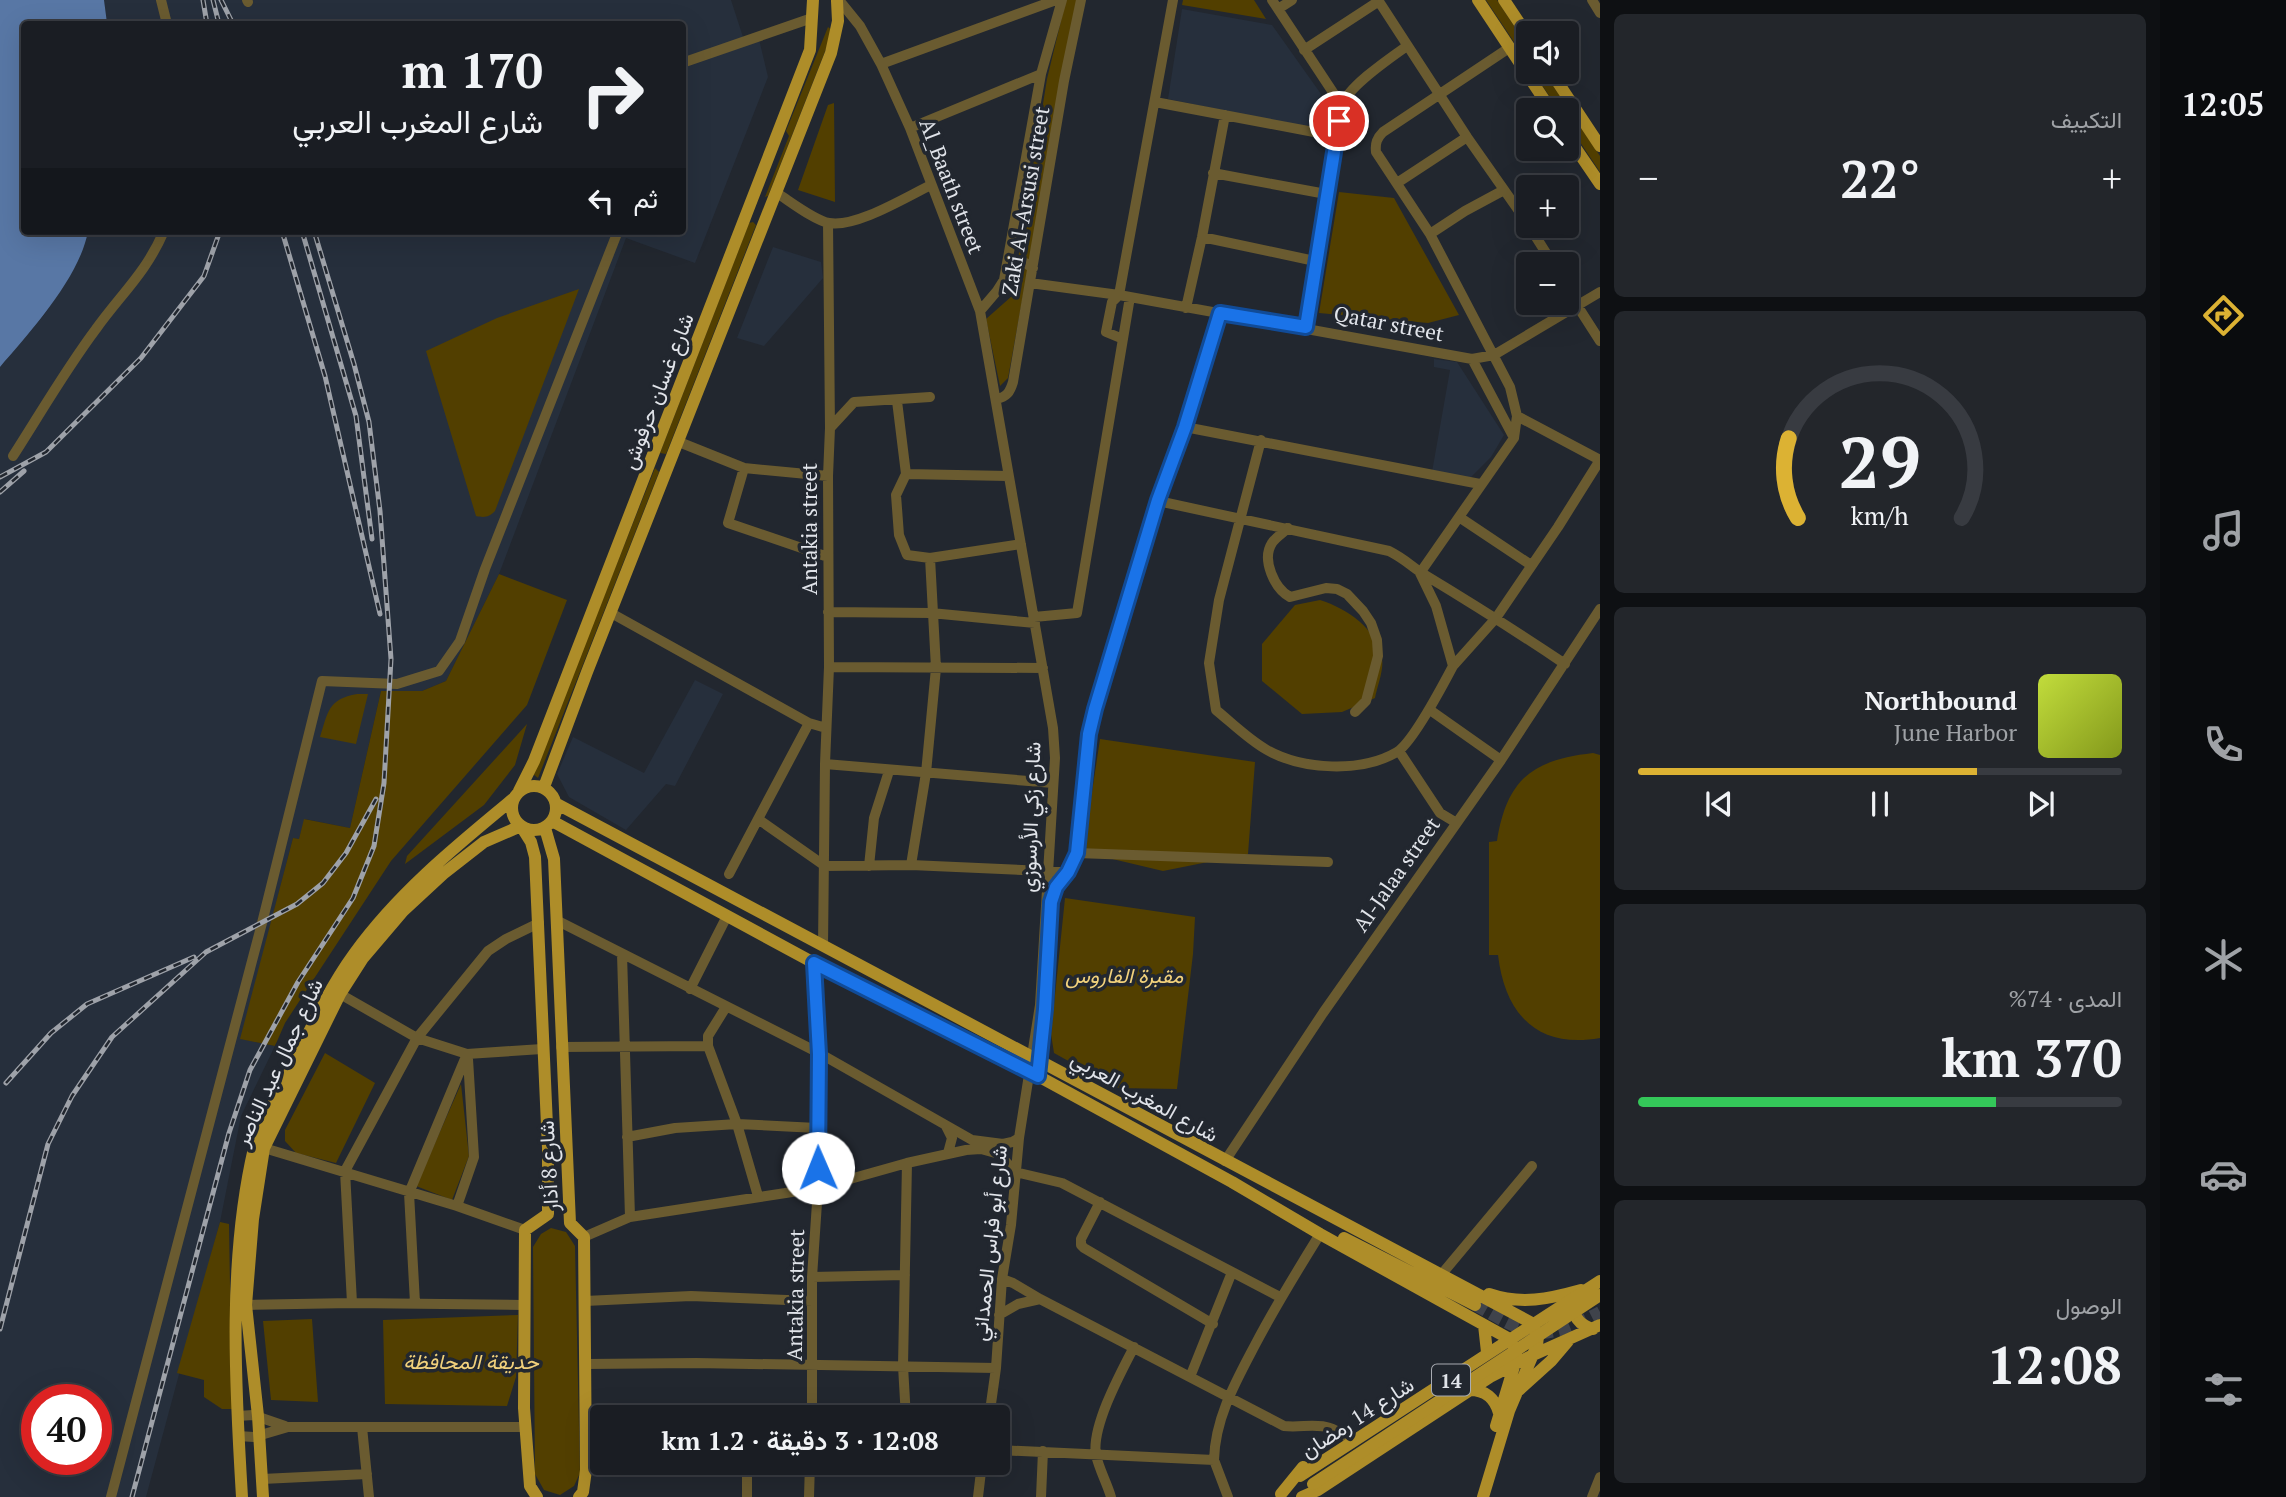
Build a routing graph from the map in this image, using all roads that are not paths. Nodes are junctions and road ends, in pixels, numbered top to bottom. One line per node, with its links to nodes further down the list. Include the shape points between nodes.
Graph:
1 (161, 0): 16 (street)
2 (814, 0): 3 (main road, via 827,4); 15 (main road, شارع غسان حرفوش)
3 (838, 0): 22 (street, Al_Baath street, via 860,26); 41 (main road, شارع غسان حرفوش, via 831,53)
4 (1056, 0): 22 (street)
5 (1062, 0): 23 (street)
6 (1081, 0): 52 (street, Zaki Al-Arsusi street)
7 (1173, 0): 27 (street)
8 (1292, 0): 13 (street)
9 (1379, 0): 18 (street); 20 (street)
10 (1478, 0): 19 (main road)
11 (1504, 0): 17 (main road)
12 (1592, 0): 14 (street)
13 (1275, 5): 20 (street)
14 (1600, 13)
15 (812, 18): 21 (street); 30 (main road, شارع غسان حرفوش, via 810,50)
16 (166, 21)
17 (1518, 21)
18 (1407, 46): 25 (street); 28 (street, via 1372,71 1344,98)
19 (1509, 48): 25 (street); 26 (main road)
20 (1304, 50): 28 (street)
21 (686, 62)
22 (881, 64): 31 (street, Al_Baath street)
23 (1041, 74): 31 (street); 50 (street)
24 (1560, 84): 34 (main road)
25 (1441, 95): 33 (street); 37 (street, via 1377,138 1376,152)
26 (1543, 98)
27 (1155, 102): 29 (street); 55 (street)
28 (1342, 106): 32 (street)
29 (1225, 115): 32 (street); 36 (street)
30 (782, 123): 44 (main road, via 774,164 758,201 762,212); 77 (main road, شارع غسان حرفوش)
31 (910, 128): 39 (street, Al_Baath street)
32 (1335, 136): 42 (street)
33 (1467, 137): 37 (street); 40 (street)
34 (1598, 138)
35 (1579, 153): 38 (main road)
36 (1213, 173): 42 (street); 49 (street)
37 (1397, 183): 46 (street)
38 (1600, 184)
39 (931, 186): 45 (street, via 857,220); 59 (street, Al_Baath street)
40 (1504, 190): 43 (street); 46 (street)
41 (777, 193): 44 (main road, شارع غسان حرفوش); 45 (street)
42 (1326, 194): 51 (street)
43 (1516, 208)
44 (770, 211): 75 (main road, شارع غسان حرفوش)
45 (828, 223): 72 (street, Antakia street)
46 (1430, 234): 65 (street)
47 (162, 235): 76 (street, via 134,283 96,328)
48 (616, 235): 236 (street, via 460,641 439,671 397,684 322,681)
49 (1202, 237): 51 (street); 57 (street)
50 (1009, 261): 52 (street, via 1022,261); 59 (street, via 1004,280)
51 (1315, 261): 62 (street)
52 (1033, 268): 53 (street, Zaki Al-Arsusi street)
53 (1030, 284): 55 (street, Qatar street); 68 (street, Zaki Al-Arsusi street, via 1013,382 1004,397)
54 (1600, 292): 56 (street, Qatar street)
55 (1125, 296): 57 (street, Qatar street); 63 (street); 63 (street, via 1112,302 1106,332)
56 (1579, 306)
57 (1186, 308): 60 (street, Qatar street)
58 (1579, 310): 64 (street)
59 (980, 311): 68 (street, Al_Baath street)
60 (1220, 313): 62 (street, Qatar street); 71 (street)
61 (1563, 315): 65 (street, Qatar street)
62 (1306, 327): 66 (street, Qatar street)
63 (1123, 339): 99 (street, via 1077,612)
64 (1600, 341)
65 (1494, 355): 66 (street, Qatar street); 70 (street, via 1510,387)
66 (1472, 359): 73 (street)
67 (930, 397): 69 (street)
68 (996, 399): 82 (street, شارع زكي الأرسوزي)
69 (897, 401): 72 (street, via 854,402); 81 (street)
70 (1517, 416): 73 (street); 78 (street)
71 (1185, 427): 74 (street); 85 (street)
72 (830, 428): 83 (street, Antakia street)
73 (1514, 438): 84 (street)
74 (1261, 440): 84 (street); 87 (street)
75 (679, 442): 79 (main road, شارع غسان حرفوش); 80 (street)
76 (13, 456)
77 (652, 458): 79 (main road); 116 (main road, شارع غسان حرفوش, via 534,761)
78 (1600, 460): 92 (street)
79 (669, 464): 96 (main road, شارع غسان حرفوش)
80 (744, 468): 83 (street); 90 (street, via 728,523)
81 (906, 474): 82 (street); 91 (street, via 897,495 898,535 907,555)
82 (1008, 476): 89 (street, شارع زكي الأرسوزي)
83 (828, 477): 90 (street, Antakia street)
84 (1480, 484): 86 (street)
85 (1158, 500): 87 (street); 123 (street, via 1089,734)
86 (1459, 517): 92 (street); 93 (street)
87 (1242, 520): 88 (street); 109 (street, via 1219,600 1209,663 1216,710 1267,750 1306,765 1357,765)
88 (1288, 528): 93 (street, via 1389,551); 106 (street, via 1269,551 1274,580 1282,593 1290,597 1337,589 1363,611 1377,640 1374,677 1366,701)
89 (1021, 544): 91 (street); 99 (street, شارع زكي الأرسوزي)
90 (828, 557): 95 (street, Antakia street)
91 (930, 558): 97 (street)
92 (1531, 565): 98 (street)
93 (1420, 572): 98 (street); 101 (street, via 1436,606)
94 (1600, 609): 100 (street, Al-Jalaa street)
95 (828, 612): 97 (street); 102 (street, Antakia street)
96 (611, 613): 107 (street); 115 (main road, شارع غسان حرفوش)
97 (931, 613): 99 (street); 103 (street)
98 (1496, 618): 100 (street); 101 (street)
99 (1035, 620): 104 (street, شارع زكي الأرسوزي)
100 (1565, 664): 110 (street, Al-Jalaa street)
101 (1453, 666): 105 (street)
102 (829, 667): 103 (street); 108 (street, Antakia street)
103 (936, 668): 104 (street); 113 (street)
104 (1043, 668): 114 (street, شارع زكي الأرسوزي, via 1055,758)
105 (1430, 710): 109 (street); 110 (street)
106 (1354, 712)
107 (809, 723): 108 (street); 118 (street)
108 (826, 728): 111 (street, Antakia street)
109 (1399, 751): 119 (street, via 1440,813)
110 (1501, 760): 119 (street, Al-Jalaa street)
111 (825, 764): 112 (street); 127 (street, Antakia street)
112 (889, 771): 113 (street); 128 (street, via 874,818)
113 (926, 773): 114 (street); 126 (street)
114 (1053, 783): 129 (street, شارع زكي الأرسوزي)
115 (544, 788): 116 (main road, via 531,785); 117 (main road)
116 (516, 795): 121 (main road, via 513,814); 215 (main road, شارع جمال عبد الناصر, via 409,890 353,955 255,1145 236,1299)
117 (557, 804): 120 (main road); 135 (main road, شارع المغرب العربي)
118 (758, 819): 127 (street); 131 (street)
119 (1455, 822): 157 (street, Al-Jalaa street)
120 (549, 825): 121 (main road, via 533,830); 122 (main road, شارع المغرب العربي); 124 (main road, شارع 8 أذار)
121 (521, 826): 134 (main road, via 535,858); 139 (main road, شارع جمال عبد الناصر, via 484,842 413,901 363,958)
122 (572, 832): 124 (main road, via 556,841); 132 (main road, شارع المغرب العربي)
123 (1077, 853): 125 (street); 130 (street)
124 (554, 859): 133 (main road, شارع 8 أذار)
125 (1328, 862)
126 (911, 865): 128 (street); 129 (street)
127 (825, 866): 128 (street); 135 (street, Antakia street)
128 (869, 866)
129 (1048, 872): 130 (street); 148 (street, شارع زكي الأرسوزي)
130 (1068, 872): 148 (street, via 1051,902)
131 (729, 874)
132 (727, 916): 137 (main road, شارع المغرب العربي); 138 (street)
133 (556, 920): 136 (street); 144 (main road, شارع 8 أذار)
134 (539, 923): 141 (street, via 488,951); 145 (main road)
135 (823, 946): 148 (main road, شارع المغرب العربي)
136 (622, 954): 138 (street); 142 (street)
137 (814, 963): 147 (street, Antakia street); 149 (main road, شارع المغرب العربي)
138 (690, 989): 140 (street)
139 (340, 993): 141 (street); 155 (main road, شارع جمال عبد الناصر)
140 (726, 1007): 143 (street, via 708,1035); 147 (street)
141 (417, 1038): 146 (street); 160 (street)
142 (624, 1045): 143 (street); 144 (street); 153 (street)
143 (708, 1046): 150 (street)
144 (561, 1047): 170 (main road, شارع 8 أذار)
145 (542, 1049): 146 (street); 168 (main road)
146 (467, 1054): 163 (street); 167 (street, via 474,1157)
147 (819, 1054): 151 (street); 152 (street, Antakia street)
148 (1037, 1059): 149 (street, شارع زكي الأرسوزي); 157 (main road, شارع المغرب العربي)
149 (1034, 1074): 154 (street, شارع أبو فراس الحمداني); 164 (main road, شارع المغرب العربي)
150 (737, 1124): 152 (street); 153 (street); 165 (street)
151 (946, 1126): 154 (street, via 982,1143 1003,1144); 156 (street, via 952,1138)
152 (817, 1128): 162 (street, Antakia street)
153 (627, 1137): 169 (street)
154 (1020, 1138): 161 (street, شارع أبو فراس الحمداني)
155 (264, 1148): 160 (street); 189 (main road, شارع جمال عبد الناصر)
156 (948, 1153): 158 (street); 161 (street, via 989,1150)
157 (1226, 1161): 176 (main road, شارع المغرب العربي)
158 (907, 1163): 162 (street); 175 (street)
159 (1532, 1166): 176 (street)
160 (345, 1171): 163 (street); 187 (street)
161 (1015, 1172): 166 (street, via 1062,1183); 179 (street, شارع أبو فراس الحمداني)
162 (818, 1188): 165 (street); 177 (street, Antakia street)
163 (408, 1193): 167 (street); 188 (street)
164 (1256, 1195): 172 (main road, شارع المغرب العربي); 191 (main road)
165 (758, 1196): 169 (street)
166 (1100, 1202): 174 (street); 194 (street, via 1081,1245)
167 (457, 1206): 171 (street)
168 (548, 1214): 170 (main road); 171 (main road)
169 (631, 1217): 173 (street)
170 (570, 1223): 173 (main road, شارع 8 أذار)
171 (525, 1230): 190 (main road)
172 (1320, 1234): 183 (street); 195 (main road, شارع المغرب العربي)
173 (583, 1237): 185 (main road)
174 (1232, 1272): 183 (street); 194 (street)
175 (905, 1275): 177 (street); 205 (street)
176 (1441, 1275): 180 (main road, شارع المغرب العربي)
177 (812, 1277): 186 (street, Antakia street)
178 (1600, 1278): 181 (main road); 235 (main road, شارع 14 رمضان / 14, bridge, via 1300,1476)
179 (1002, 1279): 184 (street); 192 (street, شارع أبو فراس الحمداني)
180 (1454, 1282): 181 (main road, via 1522,1301); 193 (main road, شارع المغرب العربي)
181 (1581, 1290): 193 (main road); 196 (main road, via 1574,1313 1578,1321)
182 (1600, 1295): 246 (main road, شارع 14 رمضان / 14, bridge)
183 (1280, 1297): 210 (street)
184 (1040, 1299): 192 (street); 199 (street)
185 (585, 1301): 186 (street, via 691,1296); 202 (main road)
186 (812, 1301): 204 (street, Antakia street)
187 (352, 1303): 188 (street); 189 (street)
188 (415, 1303): 190 (street)
189 (246, 1305): 216 (main road, شارع جمال عبد الناصر)
190 (523, 1305): 219 (main road)
191 (1475, 1306)
192 (999, 1315): 206 (street, شارع أبو فراس الحمداني)
193 (1531, 1322): 197 (main road); 201 (main road, via 1538,1335)
194 (1213, 1324): 207 (street)
195 (1484, 1325): 197 (main road, شارع المغرب العربي); 200 (main road)
196 (1596, 1327): 198 (main road)
197 (1506, 1337): 200 (main road); 203 (main road, via 1516,1349)
198 (1570, 1340): 201 (main road); 209 (main road)
199 (1134, 1347): 207 (street); 225 (street, via 1100,1423)
200 (1487, 1352): 222 (main road)
201 (1533, 1355): 203 (main road); 209 (main road)
202 (586, 1364): 204 (street); 234 (main road)
203 (1514, 1365): 208 (main road); 214 (main road)
204 (813, 1366): 205 (street); 211 (street, Antakia street)
205 (903, 1366): 206 (street); 212 (street)
206 (996, 1368): 213 (street, شارع أبو فراس الحمداني)
207 (1190, 1377): 210 (street)
208 (1470, 1390): 214 (main road, via 1489,1396); 247 (main road)
209 (1516, 1392): 249 (main road)
210 (1227, 1397): 222 (street, via 1284,1426 1324,1426); 226 (street)
211 (812, 1405)
212 (905, 1405)
213 (991, 1405)
214 (1499, 1413): 248 (main road)
215 (238, 1416): 216 (street); 221 (main road, شارع جمال عبد الناصر)
216 (258, 1416): 217 (street); 220 (main road, شارع جمال عبد الناصر)
217 (288, 1427): 218 (street); 220 (street)
218 (362, 1427): 219 (street); 227 (street)
219 (525, 1427): 233 (main road)
220 (260, 1435): 221 (street); 232 (main road, شارع جمال عبد الناصر)
221 (238, 1436): 237 (main road, شارع جمال عبد الناصر)
222 (1350, 1439): 235 (main road, via 1302,1468)
223 (1010, 1450): 224 (street)
224 (1043, 1451): 225 (street); 243 (street)
225 (1096, 1454): 226 (street); 244 (street)
226 (1214, 1460): 245 (street)
227 (367, 1474): 232 (street); 239 (street)
228 (747, 1475): 240 (street)
229 (810, 1475): 241 (street)
230 (981, 1475): 242 (street)
231 (1600, 1477): 250 (street)
232 (262, 1479): 238 (main road, شارع جمال عبد الناصر)
233 (532, 1493)
234 (582, 1495)
235 (1279, 1495)
236 (111, 1497)
237 (242, 1497)
238 (263, 1497)
239 (369, 1497)
240 (747, 1497)
241 (809, 1497)
242 (978, 1497)
243 (1041, 1497)
244 (1111, 1497)
245 (1228, 1497)
246 (1296, 1497)
247 (1302, 1497)
248 (1476, 1497)
249 (1483, 1497)
250 (1592, 1497)

